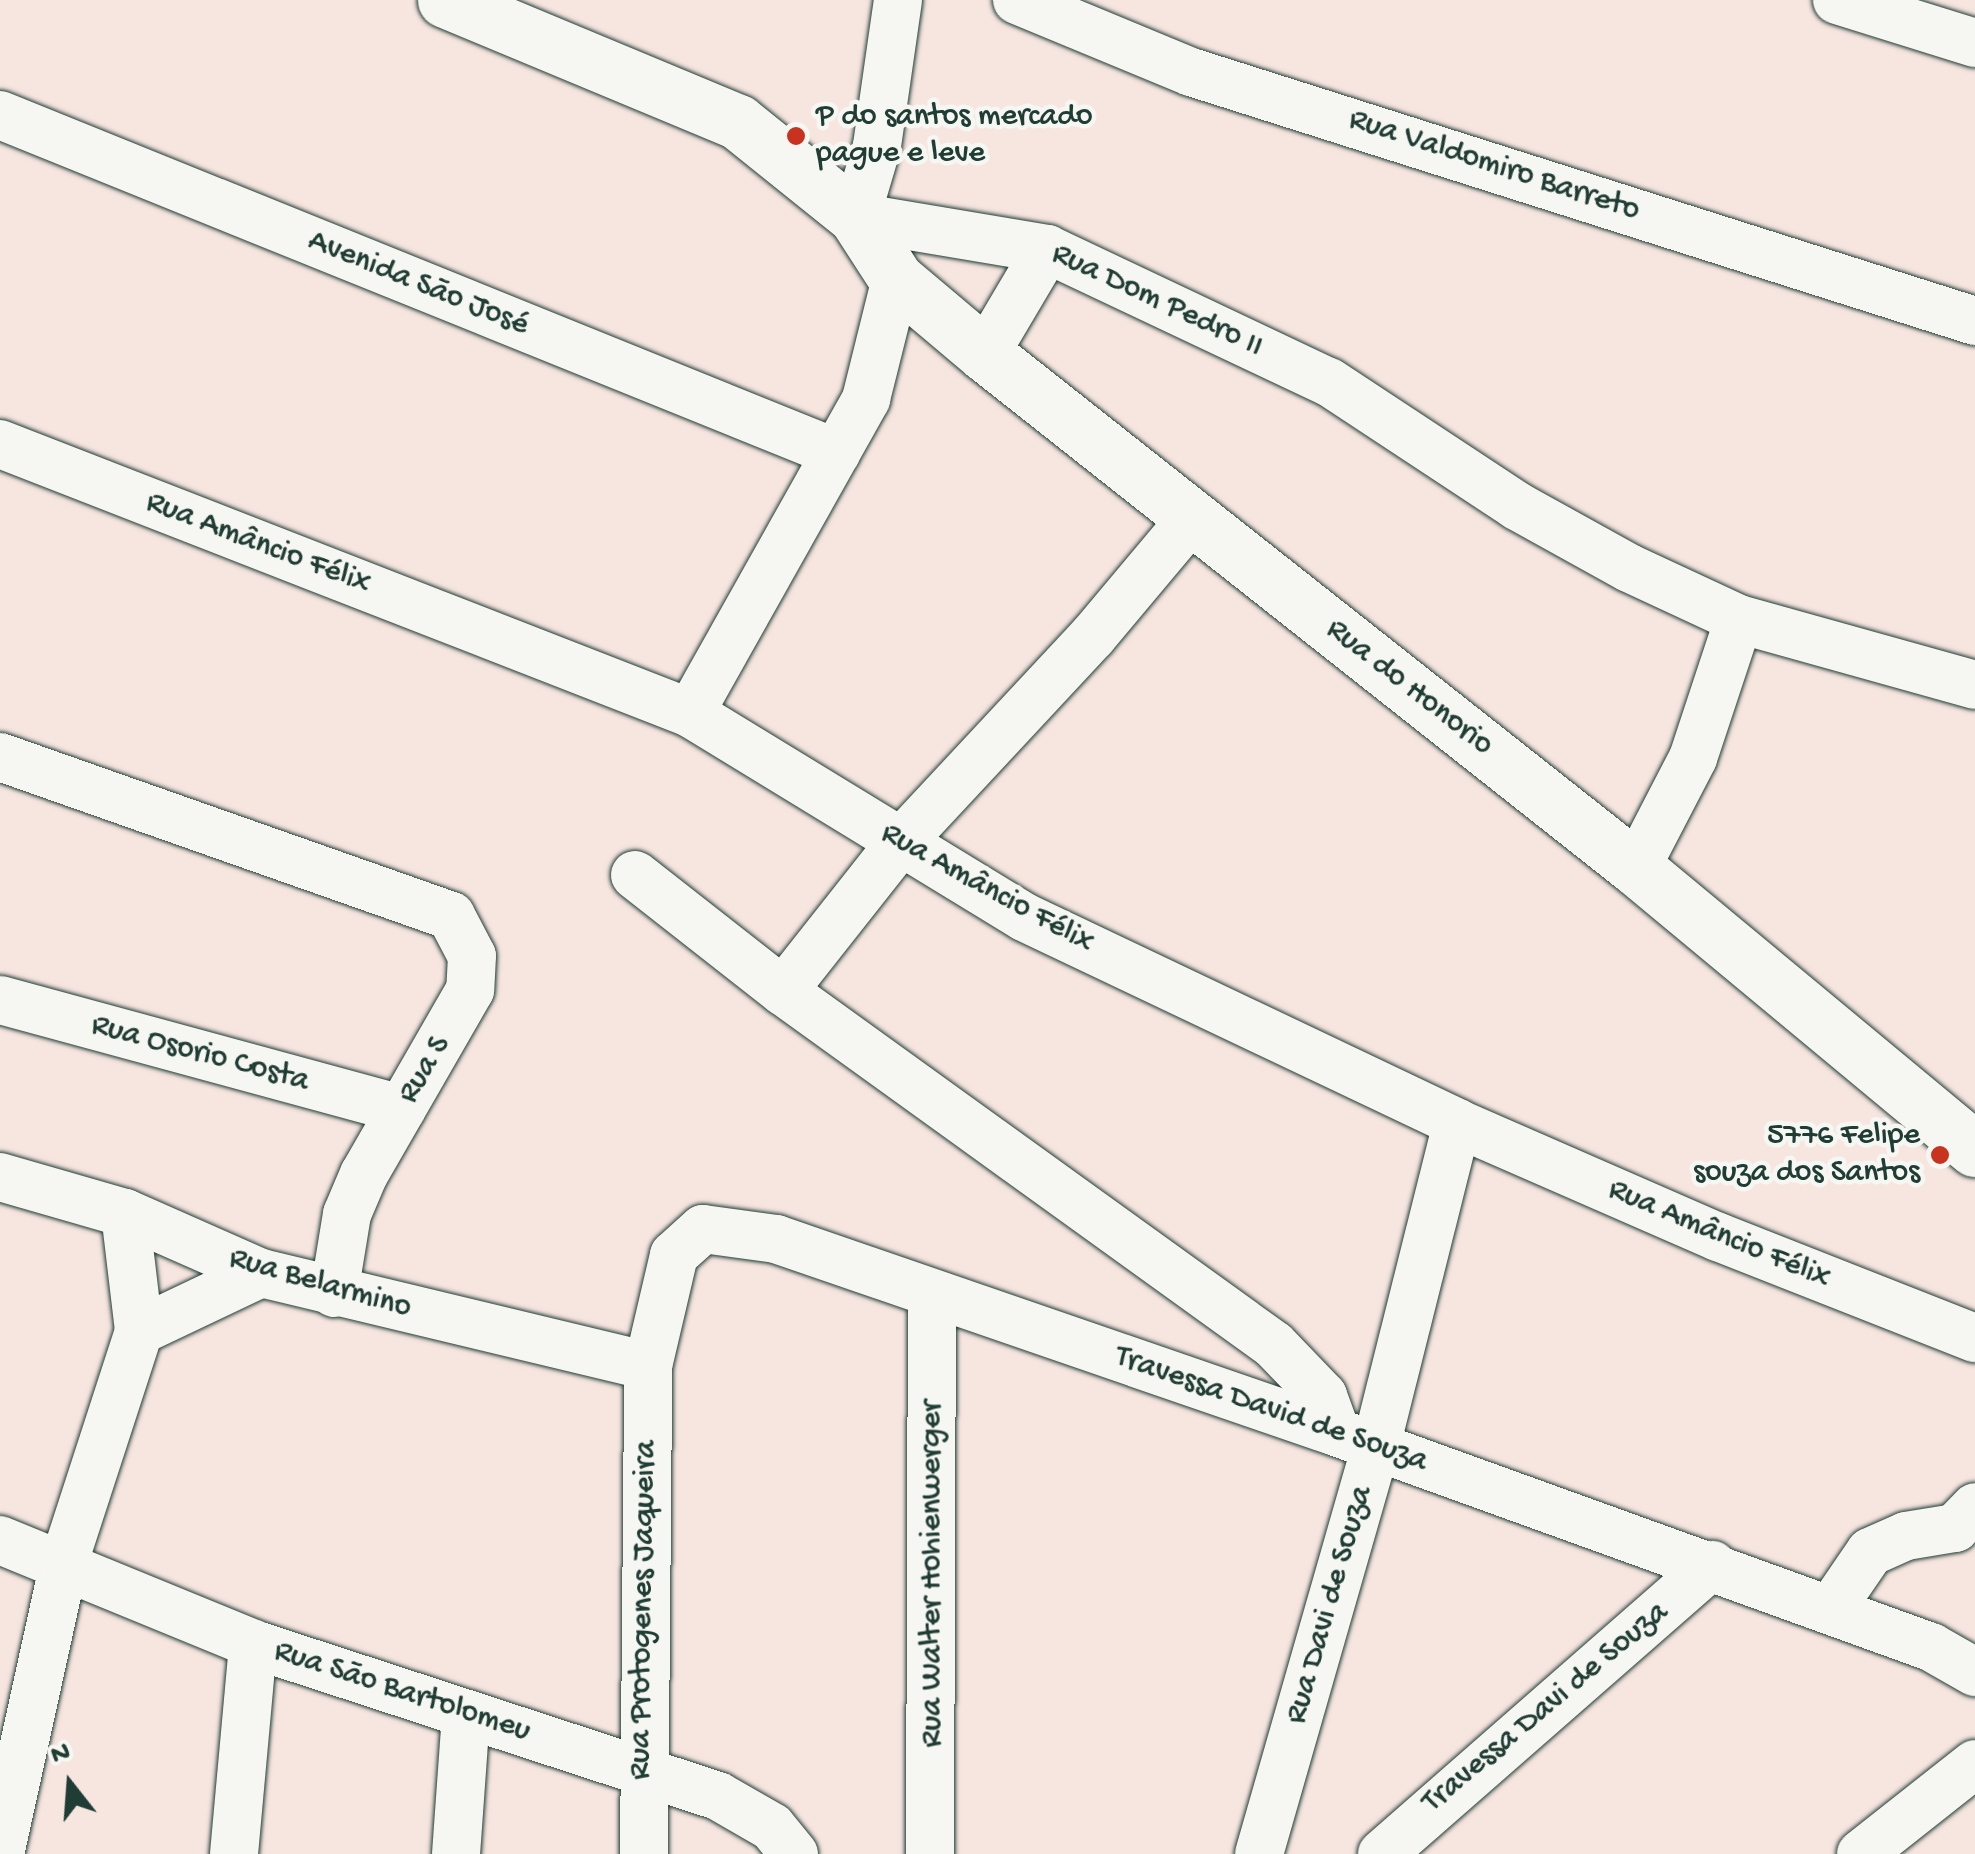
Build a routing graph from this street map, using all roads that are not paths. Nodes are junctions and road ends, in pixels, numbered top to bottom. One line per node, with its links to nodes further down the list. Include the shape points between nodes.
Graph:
1 (444, 0): 7 (street, Rua Dom Pedro II, via 738,122)
2 (898, 0): 7 (street, via 877,146)
3 (1016, 0): 10 (street, Rua Valdomiro Barreto, via 1190,72)
4 (1837, 0): 5 (street)
5 (1975, 43)
6 (0, 115): 13 (street, Avenida São José)
7 (856, 216): 8 (street, Rua Dom Pedro II); 9 (street, Rua do Honorio)
8 (1047, 248): 11 (street); 15 (street, Rua Dom Pedro II, via 1329,382 1517,506)
9 (896, 279): 11 (street, Rua do Honorio); 13 (street, via 866,399)
10 (1975, 322)
11 (985, 354): 14 (street, Rua do Honorio)
12 (0, 444): 17 (street, Rua Amâncio Félix)
13 (836, 453): 17 (street)
14 (1192, 518): 19 (street, via 1093,636); 20 (street, Rua do Honorio)
15 (1740, 619): 16 (street, Rua Dom Pedro II); 20 (street, via 1693,758)
16 (1975, 685)
17 (690, 713): 19 (street, Rua Amâncio Félix)
18 (0, 757): 24 (street, Rua S, via 450,916 472,956 470,990)
19 (900, 843): 22 (street); 25 (street, Rua Amâncio Félix, via 1024,917)
20 (1636, 868): 26 (street, Rua do Honorio)
21 (635, 875): 22 (street)
22 (783, 991): 35 (street, via 1274,1345)
23 (0, 1000): 24 (street, Rua Osorio Costa)
24 (400, 1109): 30 (street, Rua S, via 346,1214)
25 (1457, 1123): 33 (street, Rua Amâncio Félix, via 1718,1237); 35 (street, Rua Davi de Souza)
26 (1975, 1149)
27 (0, 1176): 28 (street, Rua Belarmino)
28 (125, 1213): 29 (street, Rua Belarmino); 32 (street)
29 (261, 1273): 30 (street, Rua Belarmino); 32 (street)
30 (334, 1293): 34 (street, Rua Belarmino)
31 (932, 1294): 34 (street, Travessa David de Souza, via 776,1239 703,1228 674,1255); 35 (street, Travessa David de Souza); 51 (street, Rua Walter Hohienwerger)
32 (140, 1331): 38 (street)
33 (1975, 1338)
34 (648, 1366): 45 (street, Rua Protogenes Jaqueira)
35 (1356, 1439): 39 (street, Travessa David de Souza); 52 (street, Rua Davi de Souza)
36 (1975, 1507): 40 (street, via 1955,1528 1906,1536 1870,1552)
37 (0, 1540): 38 (street, Rua São Bartolomeu)
38 (64, 1562): 41 (street, Rua São Bartolomeu); 46 (street)
39 (1712, 1565): 40 (street, Travessa David de Souza); 53 (street, Travessa Davi de Souza)
40 (1832, 1609): 42 (street, Travessa David de Souza, via 1931,1647)
41 (253, 1644): 43 (street, Rua São Bartolomeu); 47 (street)
42 (1975, 1672)
43 (466, 1714): 45 (street, Rua São Bartolomeu); 48 (street)
44 (1975, 1764): 54 (street)
45 (641, 1768): 49 (street, Rua Protogenes Jaqueira); 50 (street, Rua São Bartolomeu, via 732,1804 772,1827)
46 (0, 1854)
47 (234, 1854)
48 (456, 1854)
49 (644, 1854)
50 (794, 1854)
51 (930, 1854)
52 (1259, 1854)
53 (1382, 1854)
54 (1861, 1854)

